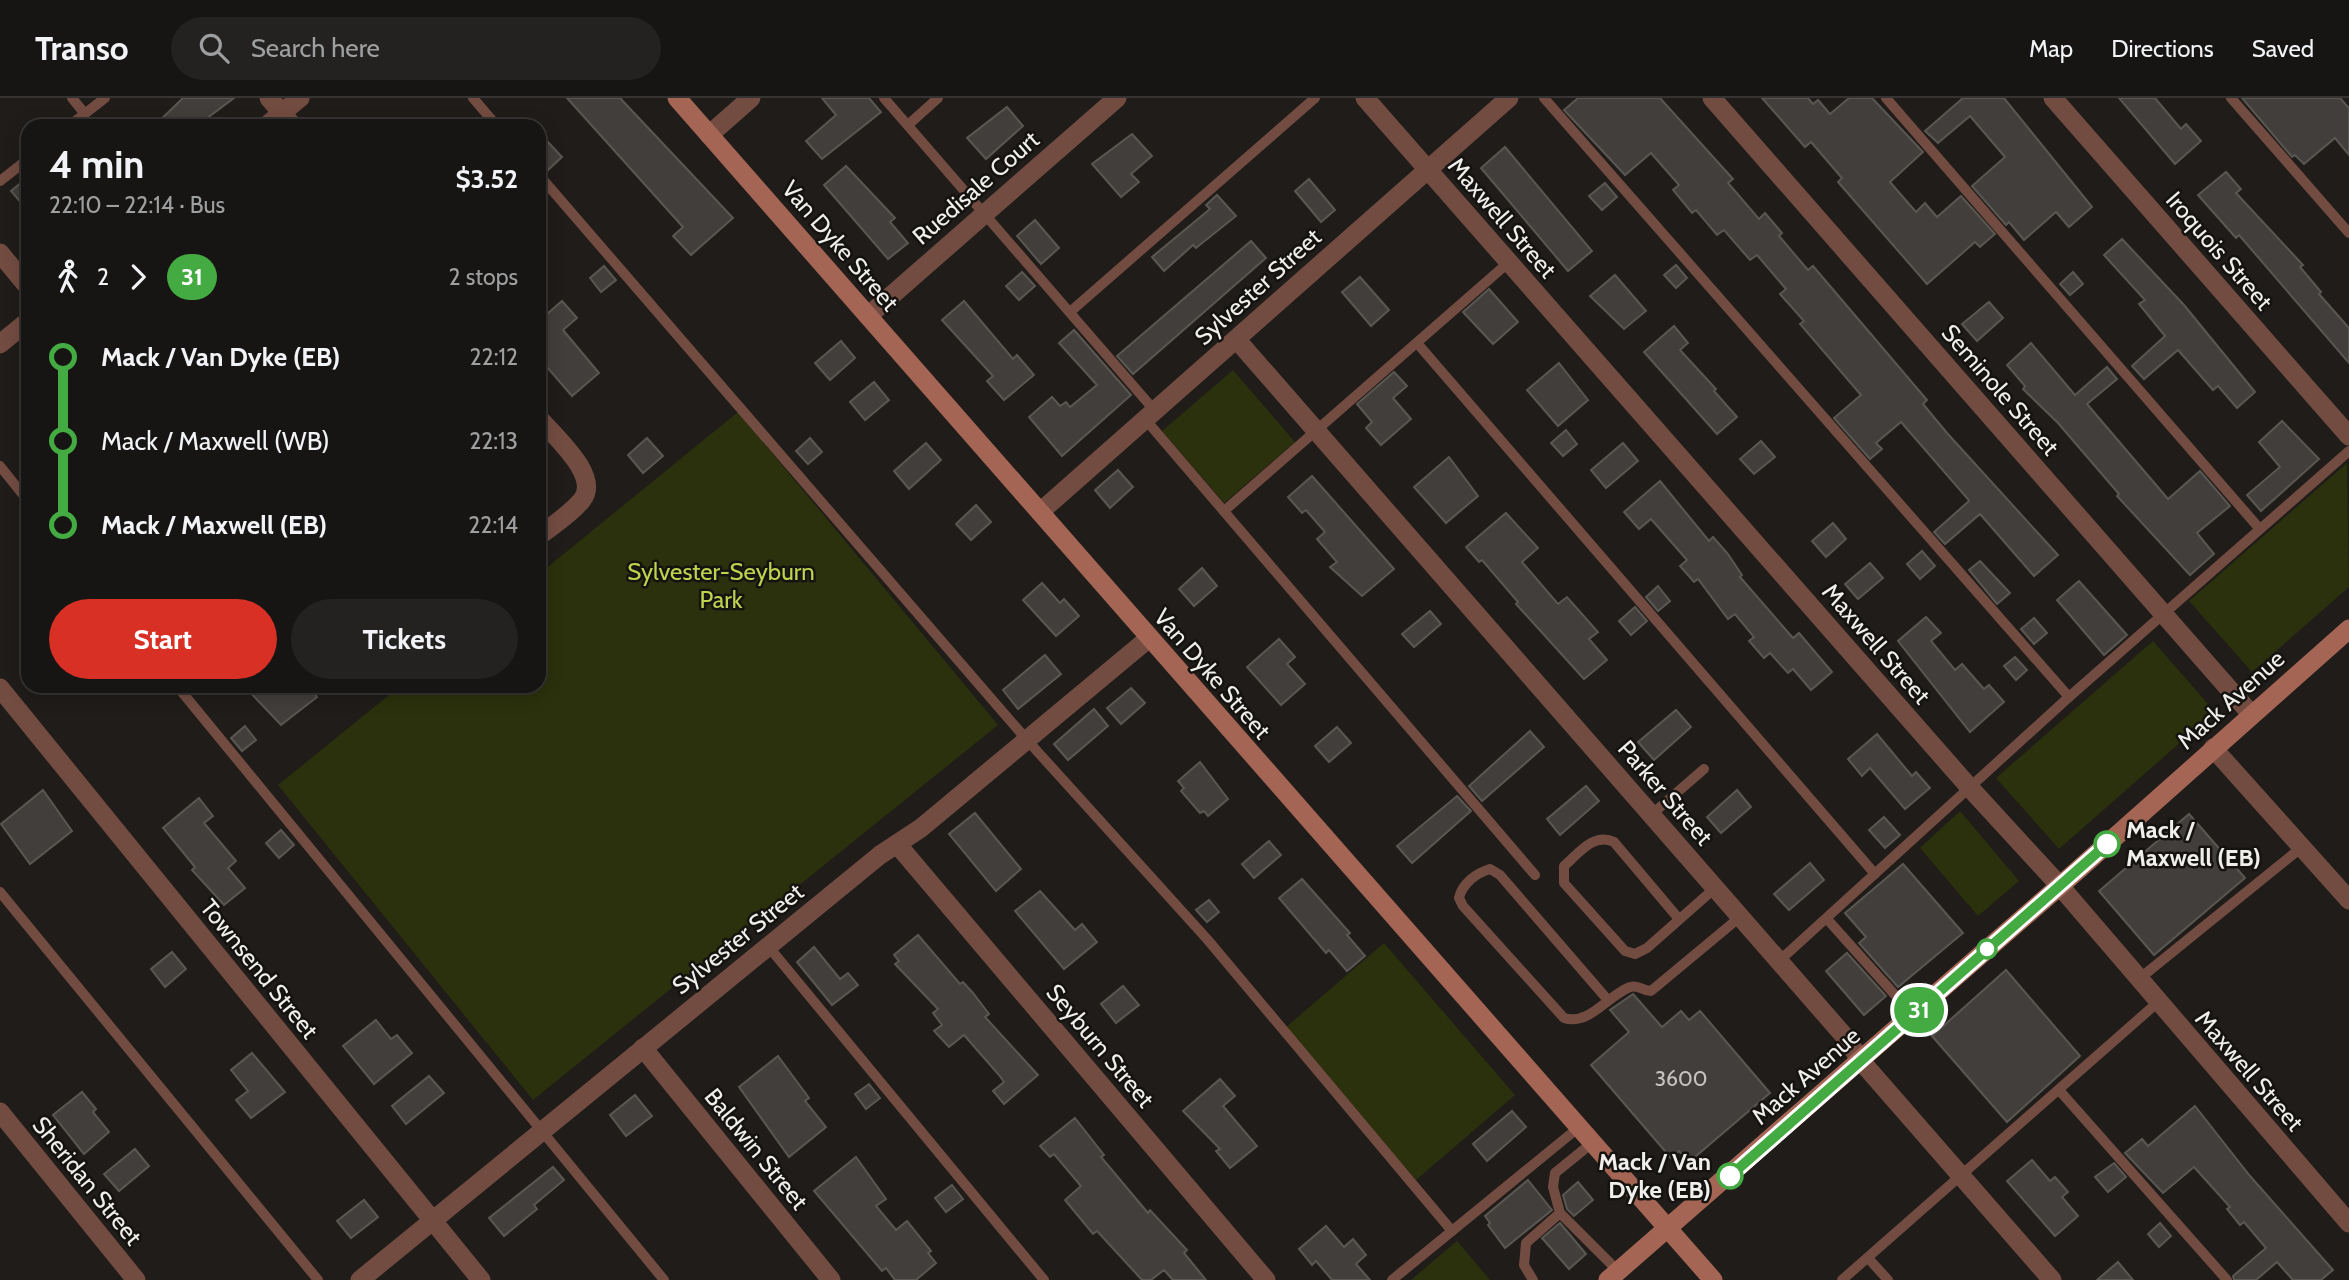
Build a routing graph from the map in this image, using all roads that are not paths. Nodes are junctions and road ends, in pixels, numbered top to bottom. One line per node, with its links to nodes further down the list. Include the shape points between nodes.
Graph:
1 (72, 98): 19 (lane)
2 (105, 98): 19 (lane)
3 (300, 98): 18 (street)
4 (472, 98): 21 (lane)
5 (677, 98): 23 (main road, Van Dyke Street)
6 (751, 98): 23 (street)
7 (884, 98): 22 (lane)
8 (938, 98): 22 (lane)
9 (1117, 98): 28 (street, Ruedisale Court)
10 (1315, 98): 33 (lane)
11 (1365, 98): 25 (street, Maxwell Street)
12 (1509, 98): 25 (street, Sylvester Street)
13 (1544, 98): 55 (lane)
14 (1712, 98): 50 (street, Seminole Street)
15 (1885, 98): 48 (lane)
16 (2053, 98): 42 (street, Iroquois Street)
17 (2231, 98): 29 (lane)
18 (281, 112)
19 (85, 114): 20 (lane)
20 (78, 119)
21 (491, 119)
22 (908, 125): 28 (lane)
23 (709, 135): 34 (main road, Van Dyke Street)
24 (21, 164): 26 (lane)
25 (1427, 169): 31 (street, Maxwell Street); 36 (street, Sylvester Street)
26 (0, 181)
27 (546, 183): 57 (lane)
28 (985, 213): 33 (lane); 34 (street, Ruedisale Court)
29 (2349, 233)
30 (0, 253): 32 (street)
31 (1509, 262): 37 (lane); 60 (street, Maxwell Street)
32 (21, 278)
33 (1070, 312): 39 (lane)
34 (868, 316): 47 (main road, Van Dyke Street)
35 (21, 327): 38 (street)
36 (1237, 340): 39 (street, Sylvester Street); 41 (street, Parker Street)
37 (1417, 343): 41 (lane); 64 (lane)
38 (0, 344)
39 (1150, 415): 46 (lane); 47 (street, Sylvester Street)
40 (546, 426): 49 (street, via 588,481 582,501)
41 (1317, 432): 46 (lane); 61 (street, Parker Street)
42 (2349, 436)
43 (2349, 450): 48 (lane)
44 (0, 466): 45 (lane)
45 (21, 492)
46 (1224, 511): 65 (lane)
47 (1040, 512): 52 (main road, Van Dyke Street)
48 (2259, 528): 50 (lane)
49 (546, 530)
50 (2163, 614): 55 (lane); 56 (street, Seminole Street)
51 (2349, 629): 56 (main road, Mack Avenue)
52 (1148, 639): 57 (street, Sylvester Street); 83 (main road, Van Dyke Street)
53 (0, 688): 88 (street, Townsend Street)
54 (183, 693): 84 (lane)
55 (2069, 697): 60 (lane)
56 (2251, 715): 58 (main road, Mack Avenue)
57 (1027, 740): 62 (street, Sylvester Street); 91 (lane, via 1207,939)
58 (2213, 748): 63 (street); 66 (main road, Mack Avenue)
59 (1704, 769): 61 (lane)
60 (1970, 788): 64 (lane); 66 (street, Maxwell Street)
61 (1651, 815): 67 (street, Parker Street)
62 (897, 844): 73 (street, Sylvester Street); 101 (street, Seyburn Street)
63 (2302, 848): 69 (street); 75 (lane)
64 (1875, 874): 72 (lane)
65 (1535, 875)
66 (2059, 886): 75 (street, Maxwell Street); 78 (main road, Mack Avenue)
67 (1715, 888): 70 (street, Parker Street); 71 (lane)
68 (0, 892): 95 (lane)
69 (2349, 900)
70 (1740, 917): 74 (street, Parker Street); 76 (lane, via 1651,991 1637,986)
71 (1679, 919): 71 (lane, via 1635,954 1625,951 1564,883 1564,866 1595,839 1614,842)
72 (1827, 919): 74 (lane); 78 (lane)
73 (768, 946): 79 (street, Sylvester Street); 100 (lane)
74 (1779, 961): 80 (street, Parker Street)
75 (2138, 980): 77 (street, Maxwell Street)
76 (1607, 999): 76 (lane, via 1500,875 1490,869 1480,872 1461,890 1463,906 1564,1018 1585,1018)
77 (2157, 1003): 81 (lane); 89 (street, Maxwell Street)
78 (1913, 1015): 80 (main road, Mack Avenue)
79 (643, 1048): 84 (street, Sylvester Street); 99 (street, Baldwin Street)
80 (1861, 1060): 86 (street, Parker Street); 90 (main road, Mack Avenue)
81 (2059, 1090): 86 (lane); 108 (lane)
82 (0, 1112): 94 (street, Sheridan Street)
83 (1578, 1128): 85 (main road, Van Dyke Street); 91 (lane)
84 (540, 1132): 88 (street, Sylvester Street); 98 (lane)
85 (1592, 1143): 87 (lane, via 1555,1173 1553,1186); 90 (main road, Van Dyke Street)
86 (1962, 1176): 92 (lane); 107 (street, Parker Street)
87 (1560, 1213): 93 (lane); 103 (lane, via 1526,1243 1524,1265)
88 (432, 1220): 96 (street, Sylvester Street); 97 (street, Townsend Street)
89 (2349, 1223)
90 (1669, 1230): 93 (main road, Mack Avenue); 104 (main road, Van Dyke Street)
91 (1452, 1231): 102 (lane)
92 (1868, 1258): 105 (lane); 106 (lane)
93 (1613, 1276)
94 (136, 1280)
95 (318, 1280)
96 (359, 1280)
97 (481, 1280)
98 (664, 1280)
99 (831, 1280)
100 (1044, 1280)
101 (1266, 1280)
102 (1392, 1280)
103 (1533, 1280)
104 (1713, 1280)
105 (1842, 1280)
106 (1888, 1280)
107 (2052, 1280)
108 (2227, 1280)

